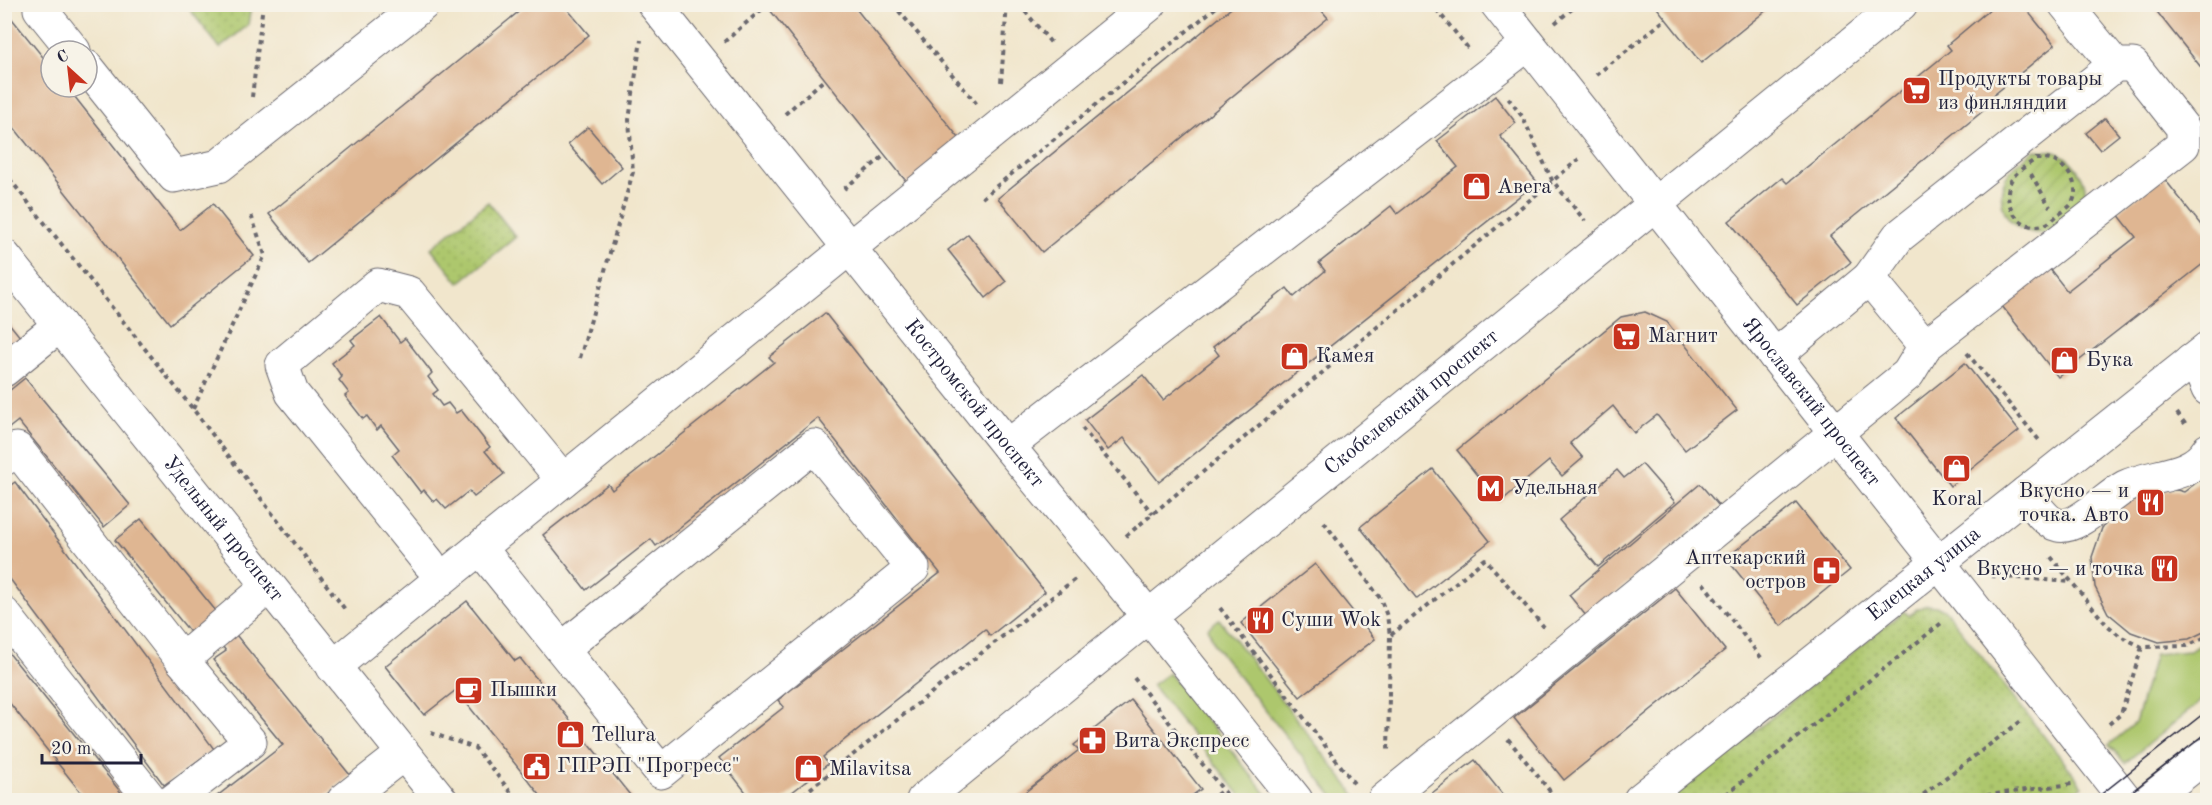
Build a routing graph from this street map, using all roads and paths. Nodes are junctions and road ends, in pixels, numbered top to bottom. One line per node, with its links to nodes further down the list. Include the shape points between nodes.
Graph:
1 (40, 4): 18 (street)
2 (263, 4): 28 (path)
3 (423, 4): 28 (street)
4 (893, 4): 27 (path)
5 (1006, 4): 27 (path)
6 (1019, 4): 21 (path)
7 (1150, 4): 21 (street)
8 (1220, 4): 35 (path)
9 (1410, 4): 22 (path, via 1436,9)
10 (1497, 4): 17 (street, Ярославский проспект)
11 (1578, 4): 17 (path)
12 (1901, 4): 36 (street, Скобелевский проспект)
13 (2065, 4): 20 (street)
14 (766, 5): 19 (path)
15 (648, 19): 40 (street, Костромской проспект); 47 (path, via 629,120 633,172)
16 (1666, 19): 24 (path)
17 (1538, 36): 22 (street); 36 (street, Ярославский проспект)
18 (64, 39)
19 (723, 42)
20 (2115, 65): 31 (street); 39 (street, via 2133,65 2183,128 2183,145)
21 (1072, 68): 27 (street)
22 (1489, 74): 33 (path, via 1522,116); 50 (street)
23 (825, 79): 26 (path)
24 (1591, 79)
25 (99, 83): 28 (street, via 174,176 219,166)
26 (782, 116)
27 (997, 128): 40 (street)
28 (246, 145)
29 (1584, 154): 33 (path)
30 (885, 155): 34 (path)
31 (2019, 157): 39 (path); 39 (path, via 2052,160 2065,167 2073,178 2076,192); 39 (path, via 2007,191 2009,208 2033,226); 42 (street, via 1898,237)
32 (4, 172): 51 (path)
33 (1552, 180): 38 (path); 59 (path)
34 (842, 191)
35 (982, 198)
36 (1656, 206): 46 (street, Ярославский проспект); 72 (street, Скобелевский проспект)
37 (250, 212): 51 (path, via 264,255)
38 (1585, 221)
39 (2063, 224): 44 (street)
40 (849, 248): 53 (street, Костромской проспект); 57 (street)
41 (4, 256): 43 (street, Удельный проспект)
42 (1869, 278): 44 (street); 46 (street)
43 (60, 325): 48 (street); 68 (street, Удельный проспект)
44 (1936, 338): 52 (street, via 1908,374); 56 (path)
45 (2199, 354): 49 (street); 56 (street, Елецкая улица)
46 (1774, 356): 52 (street, Ярославский проспект)
47 (580, 358)
48 (4, 370)
49 (2208, 388)
50 (1063, 405): 53 (street); 59 (path)
51 (192, 409): 75 (path)
52 (1835, 433): 63 (street); 64 (street, Ярославский проспект)
53 (1008, 446): 72 (street, Костромской проспект)
54 (2208, 450): 58 (street, via 2169,476 2126,487 2069,525 2049,521)
55 (4, 459): 79 (street, via 17,449)
56 (2060, 466): 58 (street, Елецкая улица)
57 (563, 480): 62 (street); 65 (street, via 409,293 378,285 282,365 292,393)
58 (2026, 493): 64 (street, Елецкая улица)
59 (1153, 514): 61 (path)
60 (1324, 522): 73 (path, via 1380,598)
61 (1118, 543)
62 (480, 548): 75 (street); 77 (street)
63 (1682, 556): 78 (street); 82 (path)
64 (1937, 562): 82 (street, Елецкая улица); 106 (street, Ярославский проспект)
65 (429, 563)
66 (1083, 573): 96 (path)
67 (1984, 575): 76 (path, via 2072,582 2106,624)
68 (269, 586): 79 (street); 80 (street, Удельный проспект)
69 (1220, 608): 90 (path)
70 (4, 614): 91 (street)
71 (1953, 614): 103 (path)
72 (1149, 618): 97 (street, Скобелевский проспект); 100 (street, Костромской проспект)
73 (1390, 635): 78 (path, via 1485,559); 90 (path)
74 (2208, 636): 76 (path, via 2187,646)
75 (368, 639): 80 (street)
76 (2142, 647): 85 (path, via 2121,714)
77 (562, 649): 77 (street, via 661,772 913,568 814,446)
78 (1566, 652): 83 (street)
79 (182, 660): 92 (street, via 250,742)
80 (333, 667): 86 (street, Удельный проспект)
81 (1134, 678): 89 (path)
82 (1783, 685): 102 (street, Елецкая улица)
83 (1489, 715): 90 (street); 101 (path)
84 (2022, 720): 104 (path)
85 (2104, 728)
86 (412, 741): 93 (street); 94 (street, Удельный проспект); 95 (path, via 475,748)
87 (2208, 754): 107 (street)
88 (2075, 783): 105 (path)
89 (1222, 790): 98 (path); 99 (path)
90 (1377, 797)
91 (151, 801)
92 (174, 801)
93 (344, 801)
94 (441, 801)
95 (517, 801)
96 (796, 801)
97 (923, 801)
98 (1209, 801)
99 (1231, 801)
100 (1296, 801)
101 (1557, 801)
102 (1640, 801)
103 (1719, 801)
104 (1916, 801)
105 (1951, 801)
106 (2126, 801)
107 (2150, 801)

